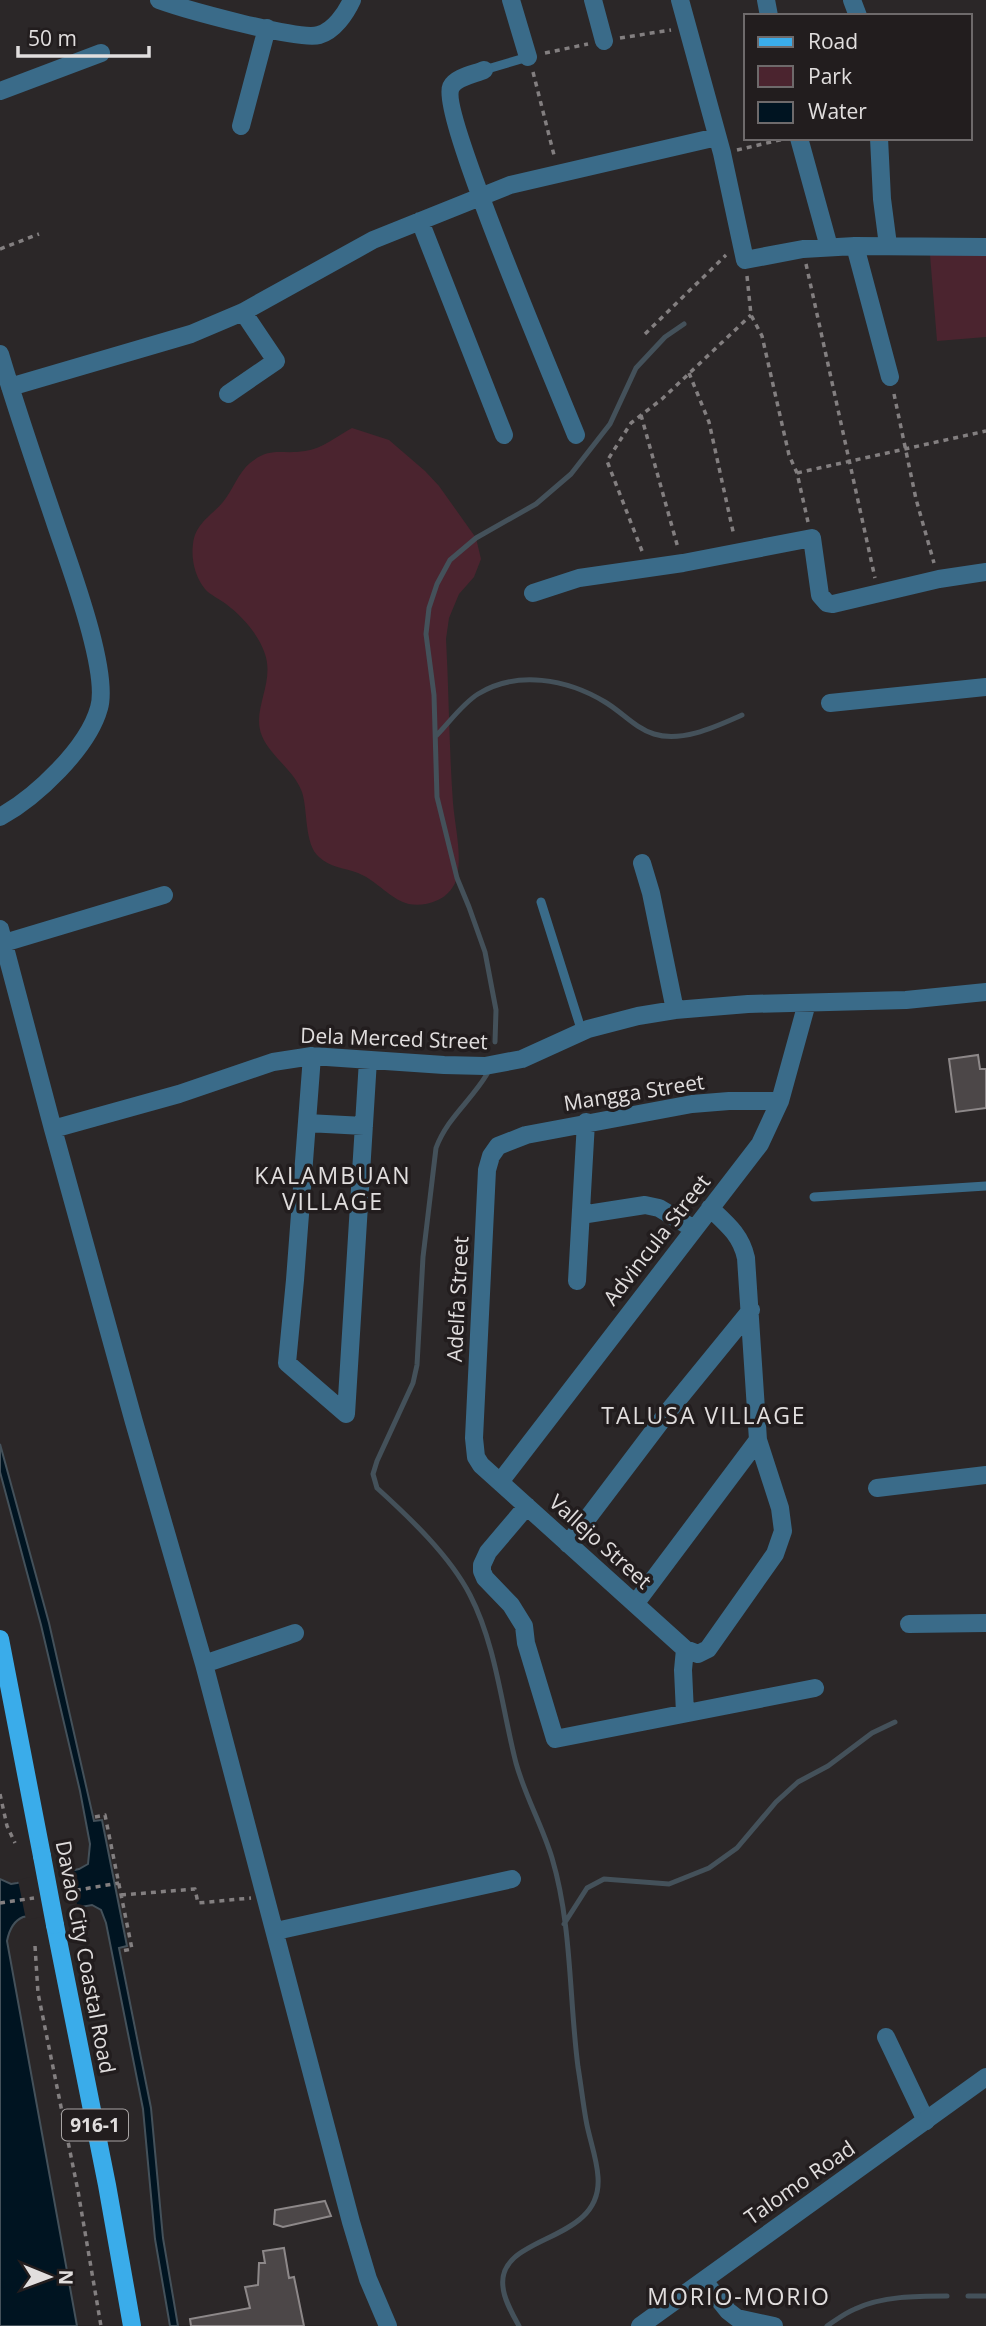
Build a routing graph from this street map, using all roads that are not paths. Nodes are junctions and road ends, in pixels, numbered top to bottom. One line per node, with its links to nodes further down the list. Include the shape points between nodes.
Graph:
1 (159, 0): 6 (street)
2 (352, 0): 6 (street, via 322,34 303,36)
3 (511, 0): 9 (street)
4 (593, 0): 7 (street)
5 (680, 0): 15 (street)
6 (267, 28): 12 (street)
7 (604, 41)
8 (101, 54): 11 (street)
9 (528, 57): 10 (lane)
10 (484, 70): 16 (street, via 454,83 450,93)
11 (0, 91)
12 (241, 127)
13 (800, 140): 20 (street)
14 (878, 140): 18 (street)
15 (719, 145): 16 (street, via 558,173 510,184); 20 (street, via 745,260)
16 (480, 197): 17 (street); 28 (street)
17 (420, 220): 22 (street, via 373,240); 27 (street)
18 (888, 245): 19 (street); 21 (street)
19 (855, 246): 20 (street); 24 (street)
20 (829, 247)
21 (986, 247)
22 (243, 312): 25 (street, via 191,334); 26 (street, via 276,361)
23 (0, 354): 25 (street)
24 (890, 377)
25 (10, 387): 33 (street, via 79,593 96,657 100,706 71,756 33,794)
26 (228, 394)
27 (504, 435)
28 (576, 435)
29 (986, 572): 30 (street, via 833,604 822,600 812,538 579,578)
30 (533, 593)
31 (986, 687): 32 (street)
32 (830, 703)
33 (0, 817)
34 (642, 863): 40 (street)
35 (164, 895): 37 (street)
36 (541, 902): 41 (lane)
37 (2, 936): 48 (street)
38 (986, 992): 39 (street, Dela Merced Street, via 915,1000)
39 (807, 1003): 40 (street, Dela Merced Street); 44 (street, Advincula Street)
40 (676, 1010): 41 (street, Dela Merced Street)
41 (582, 1031): 43 (street, Dela Merced Street, via 540,1053 504,1063 463,1066)
42 (312, 1056): 43 (street, Dela Merced Street); 46 (street); 48 (street, Dela Merced Street, via 273,1062)
43 (368, 1060): 47 (street)
44 (780, 1101): 45 (street, Mangga Street, via 692,1104); 52 (street, Advincula Street, via 760,1144)
45 (586, 1122): 49 (street, Mangga Street); 53 (street)
46 (307, 1123): 47 (street); 47 (street, via 287,1363 346,1414)
47 (364, 1126)
48 (53, 1129): 70 (street)
49 (498, 1146): 58 (street, Adelfa Street, via 487,1170 474,1437)
50 (986, 1186): 51 (lane)
51 (814, 1196)
52 (710, 1208): 54 (street, Advincula Street); 56 (street, via 743,1243)
53 (581, 1215): 54 (street, via 645,1205); 55 (street)
54 (694, 1229): 60 (street, Advincula Street)
55 (577, 1281)
56 (751, 1310): 57 (street); 63 (street)
57 (758, 1440): 64 (street); 69 (street, via 783,1520 781,1542 708,1650)
58 (477, 1457): 60 (street, Vallejo Street)
59 (986, 1475): 61 (street)
60 (500, 1482): 62 (street, Vallejo Street)
61 (877, 1488)
62 (527, 1506): 63 (street, Vallejo Street); 72 (street, via 488,1552 482,1572 524,1626 555,1739)
63 (568, 1544): 64 (street, Vallejo Street)
64 (635, 1604): 69 (street, Vallejo Street)
65 (986, 1623): 66 (street)
66 (909, 1624)
67 (295, 1633): 70 (street)
68 (0, 1639): 79 (main road, Davao City Coastal Road / 916-1, bridge)
69 (691, 1652): 72 (street, via 683,1670)
70 (204, 1664): 74 (street)
71 (815, 1688): 72 (street)
72 (685, 1713)
73 (512, 1879): 74 (street)
74 (276, 1931): 80 (street, via 351,2222)
75 (886, 2037): 77 (street)
76 (986, 2077): 77 (street, Talomo Road)
77 (926, 2121): 78 (street, Talomo Road)
78 (704, 2281): 81 (street, Talomo Road); 82 (street, via 737,2318)
79 (132, 2326)
80 (388, 2326)
81 (640, 2326)
82 (774, 2326)

